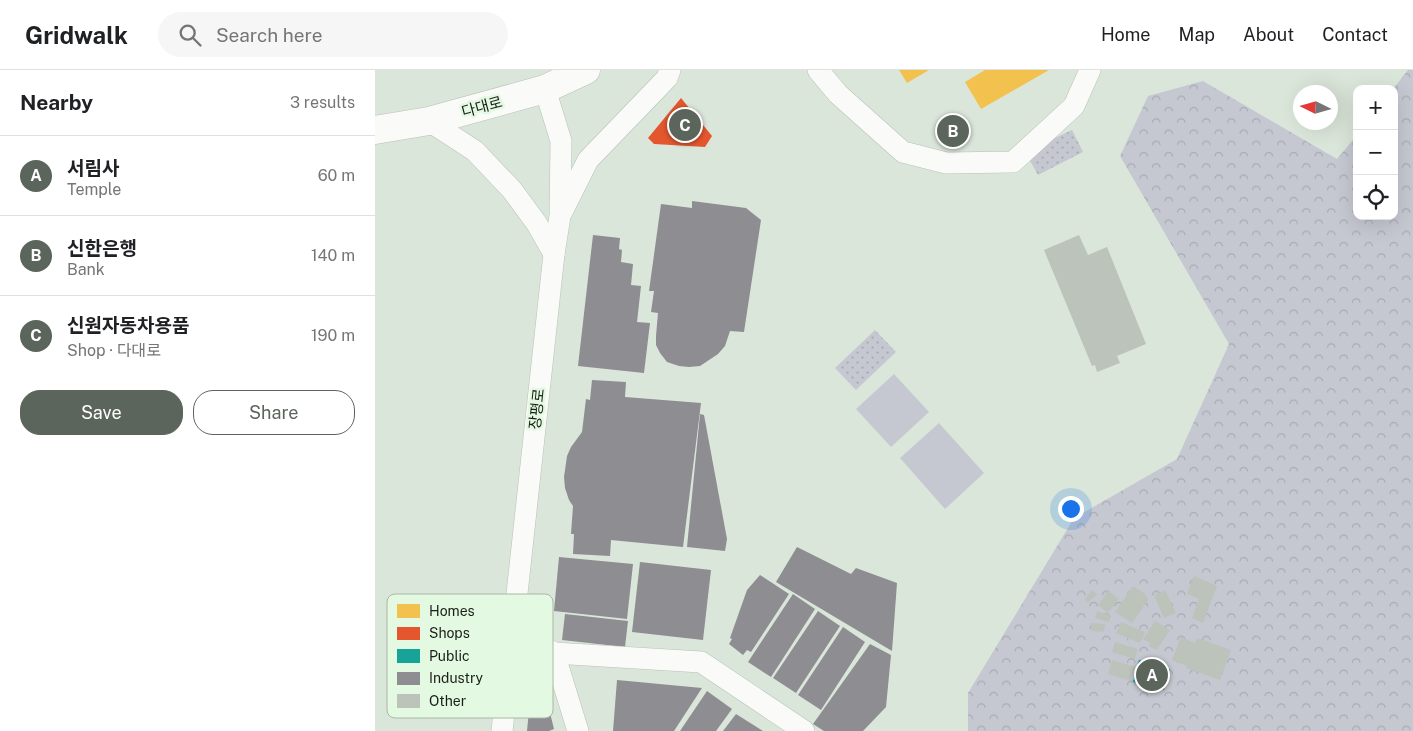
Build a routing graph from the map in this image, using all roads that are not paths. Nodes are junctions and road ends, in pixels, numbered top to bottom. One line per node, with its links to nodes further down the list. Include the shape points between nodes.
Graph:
1 (586, 70): 5 (main road, 다대로)
2 (670, 70): 8 (street, via 667,78 588,160)
3 (818, 70): 4 (street, via 838,94 903,152 946,163 1013,162 1074,106)
4 (1090, 70)
5 (545, 89): 6 (main road, 다대로); 8 (street, 장평로, via 561,141)
6 (429, 121): 7 (main road, 다대로); 9 (street, via 475,151 512,190)
7 (375, 130)
8 (560, 216): 9 (street, 장평로)
9 (554, 254): 10 (street, 장평로)
10 (517, 594)
11 (555, 653): 14 (street); 15 (street, via 701,662)
12 (503, 718): 13 (street, 장평로)
13 (502, 731)
14 (577, 731)
15 (804, 731)

